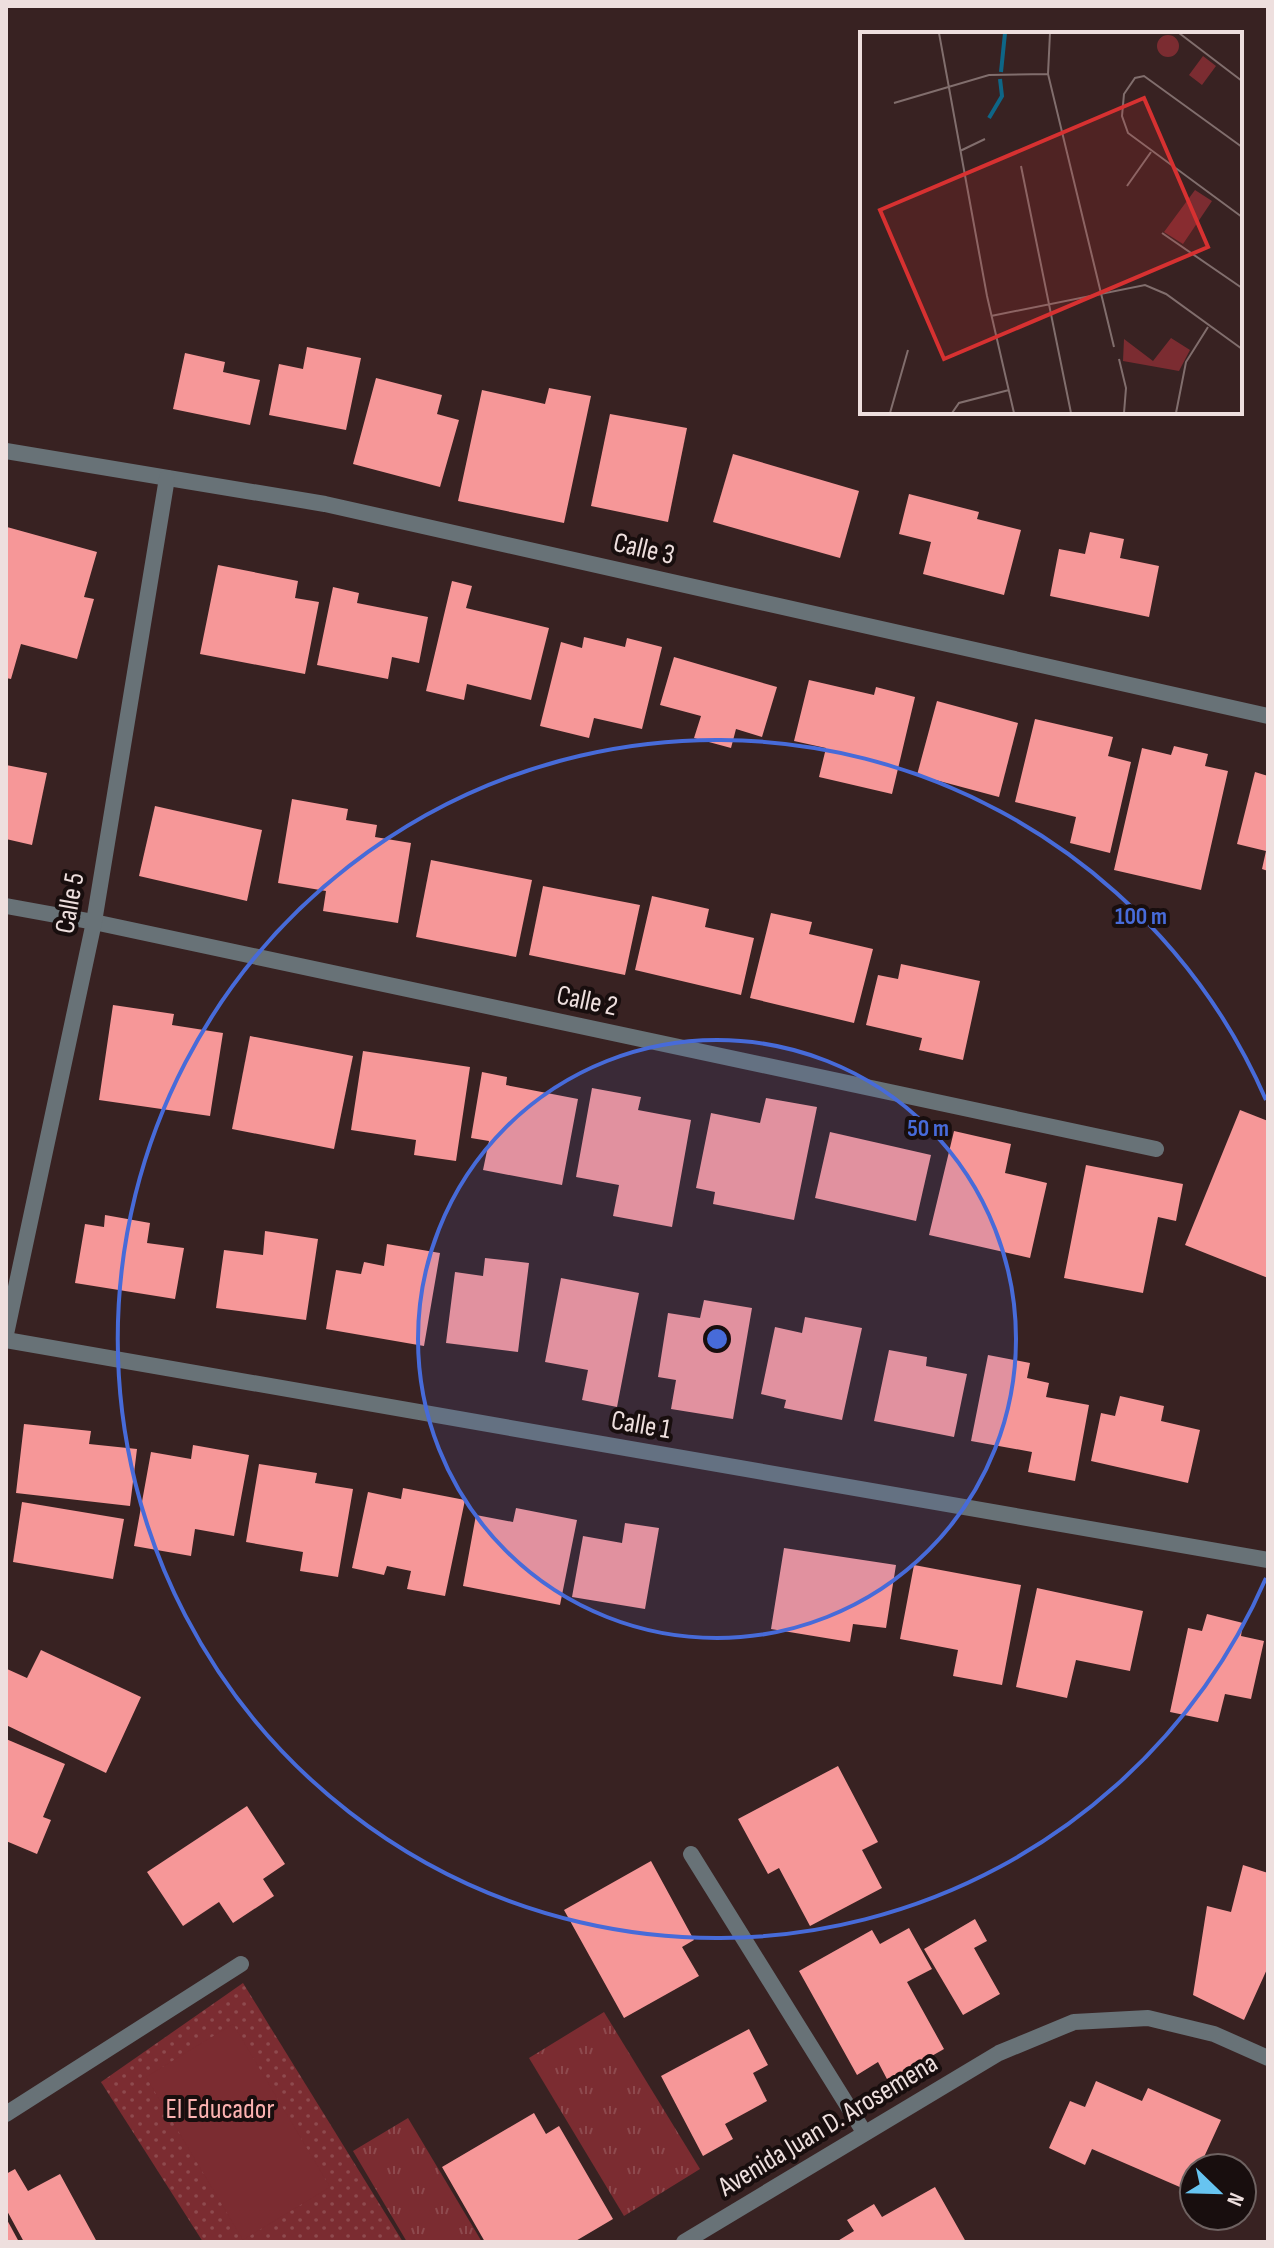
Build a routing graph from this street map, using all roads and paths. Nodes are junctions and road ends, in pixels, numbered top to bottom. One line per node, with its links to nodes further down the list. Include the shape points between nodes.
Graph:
1 (6, 451): 2 (street, Calle 3)
2 (167, 478): 3 (street, Calle 3, via 325,504); 5 (street, Calle 5)
3 (1268, 716)
4 (6, 906): 5 (street, Calle 2)
5 (94, 922): 6 (street, Calle 2); 7 (street, Calle 5)
6 (1156, 1149)
7 (6, 1334)
8 (6, 1340): 9 (street, Calle 1)
9 (1268, 1560)
10 (691, 1854): 14 (street)
11 (241, 1964): 13 (street)
12 (1268, 2058): 14 (street, Avenida Juan D. Arosemena, via 1214,2034 1148,2018 1074,2022 999,2053)
13 (6, 2114)
14 (864, 2132): 15 (street, Avenida Juan D. Arosemena)
15 (684, 2242)

